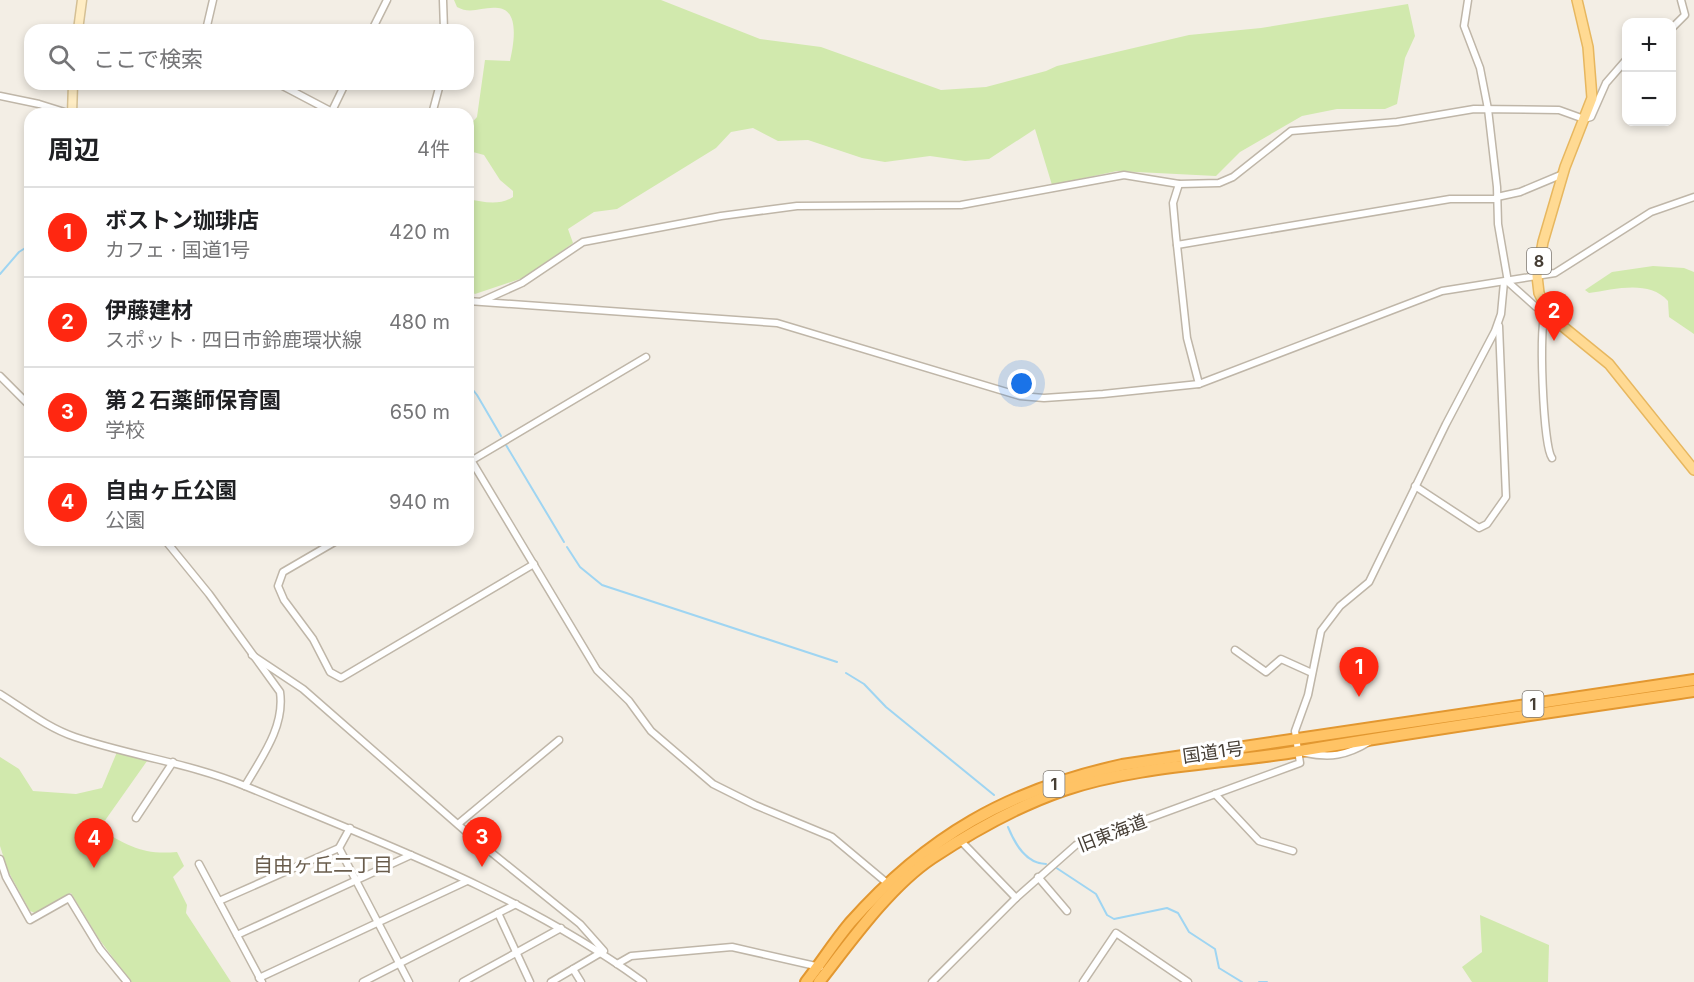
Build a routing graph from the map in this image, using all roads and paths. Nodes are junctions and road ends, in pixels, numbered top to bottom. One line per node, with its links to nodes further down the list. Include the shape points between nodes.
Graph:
1 (82, 0): 9 (street)
2 (213, 0): 10 (street)
3 (387, 0): 11 (street)
4 (443, 0): 12 (street)
5 (1468, 0): 24 (street, via 1464,16 1466,36 1480,68)
6 (1577, 0): 25 (main road, 8, via 1591,79 1592,98)
7 (1680, 0): 8 (street, via 1685,15)
8 (1676, 23)
9 (79, 24)
10 (207, 24)
11 (375, 24)
12 (444, 24)
13 (1622, 65): 25 (street, via 1606,83 1591,117)
14 (73, 90): 20 (street)
15 (290, 90): 21 (street)
16 (343, 90): 22 (street)
17 (438, 90): 23 (street)
18 (0, 96): 19 (street)
19 (52, 108)
20 (71, 108)
21 (324, 108)
22 (335, 108)
23 (434, 108)
24 (1488, 109): 25 (street, via 1559,110); 27 (street, via 1291,131 1225,181); 29 (street)
25 (1584, 119): 26 (main road, 8)
26 (1563, 174): 29 (street); 31 (main road, 8)
27 (1179, 184): 30 (street, via 1173,203); 34 (street, via 1119,176 961,205 797,206 709,218 583,242 530,279)
28 (1694, 197): 31 (street, via 1651,212 1555,273)
29 (1497, 198): 30 (street, via 1450,199); 32 (street)
30 (1177, 245): 39 (street, via 1187,338)
31 (1537, 276): 32 (street); 35 (main road, 8)
32 (1506, 282): 35 (street, via 1536,307); 36 (street); 39 (street, via 1442,291)
33 (474, 302): 34 (street)
34 (479, 302): 39 (street, via 777,323 1032,398)
35 (1544, 308): 42 (street, via 1546,431); 44 (main road, via 1615,370)
36 (1499, 322): 45 (street); 45 (street, via 1506,497 1487,524 1479,528)
37 (646, 357): 41 (street)
38 (0, 376): 40 (street)
39 (1199, 384)
40 (24, 400)
41 (474, 456)
42 (1552, 458)
43 (474, 467): 48 (street)
44 (1694, 470)
45 (1415, 486): 51 (street, via 1369,582 1340,606 1321,631)
46 (170, 546): 50 (street)
47 (328, 546): 48 (street, via 283,572 278,586 330,672 341,678)
48 (534, 564): 77 (street, via 597,670 629,701 660,741 726,792 832,837)
49 (1235, 650): 51 (street, via 1266,672 1281,659)
50 (252, 655): 63 (street, via 280,692 281,701 272,741); 66 (street, via 303,689)
51 (1312, 673): 59 (street)
52 (1694, 680): 55 (highway, 国道1号 / 1)
53 (1694, 691): 55 (highway, 国道1号 / 1)
54 (0, 694): 61 (street, via 75,737)
55 (1576, 703): 56 (highway, 国道1号 / 1)
56 (1541, 708): 57 (highway, 国道1号 / 1); 59 (highway, 国道1号 / 1)
57 (1374, 738): 60 (highway, 国道1号 / 1); 60 (street, via 1355,751)
58 (559, 740): 66 (street)
59 (1295, 740): 60 (street); 62 (highway, 国道1号 / 1)
60 (1298, 757): 62 (highway, 国道1号 / 1); 64 (street, 旧東海道)
61 (173, 762): 63 (street); 65 (street)
62 (1094, 776): 68 (highway, 国道1号 / 1, via 998,818); 77 (highway, 国道1号 / 1, via 1034,790 974,819 928,848)
63 (245, 786): 67 (street)
64 (1215, 794): 70 (street, via 1259,841); 74 (street, 旧東海道, via 1076,845)
65 (136, 818)
66 (458, 824): 87 (street, via 580,924)
67 (350, 828): 69 (street); 71 (street)
68 (960, 840): 78 (street); 90 (highway, 国道1号 / 1, via 930,859 896,890)
69 (339, 848): 75 (street); 79 (street)
70 (1293, 851)
71 (411, 855): 75 (street); 76 (street)
72 (0, 859): 93 (street, via 30,920 69,898)
73 (199, 864): 79 (street)
74 (1038, 877): 78 (street, 旧東海道); 81 (street)
75 (357, 879): 83 (street); 85 (street)
76 (468, 881): 80 (street); 83 (street)
77 (887, 883): 90 (highway, 国道1号 / 1, via 843,932)
78 (1016, 898): 103 (street, 旧東海道)
79 (219, 901): 85 (street)
80 (516, 904): 82 (street); 84 (street)
81 (1067, 911)
82 (498, 913): 86 (street); 89 (street)
83 (379, 923): 89 (street); 92 (street)
84 (561, 928): 86 (street); 87 (street)
85 (237, 935): 92 (street)
86 (517, 952): 96 (street); 97 (street)
87 (605, 954): 88 (street); 91 (street)
88 (618, 964): 90 (street, via 631,956 732,947); 100 (street)
89 (400, 965): 94 (street); 95 (street)
90 (824, 968): 101 (highway, 国道1号 / 1); 102 (highway, 国道1号 / 1)
91 (573, 969): 98 (street); 99 (street)
92 (261, 980)
93 (123, 981)
94 (363, 982)
95 (409, 982)
96 (463, 982)
97 (530, 982)
98 (551, 982)
99 (581, 982)
100 (643, 982)
101 (806, 982)
102 (819, 982)
103 (932, 982)
104 (1083, 982): 105 (street, via 1116,933)
105 (1188, 982)

